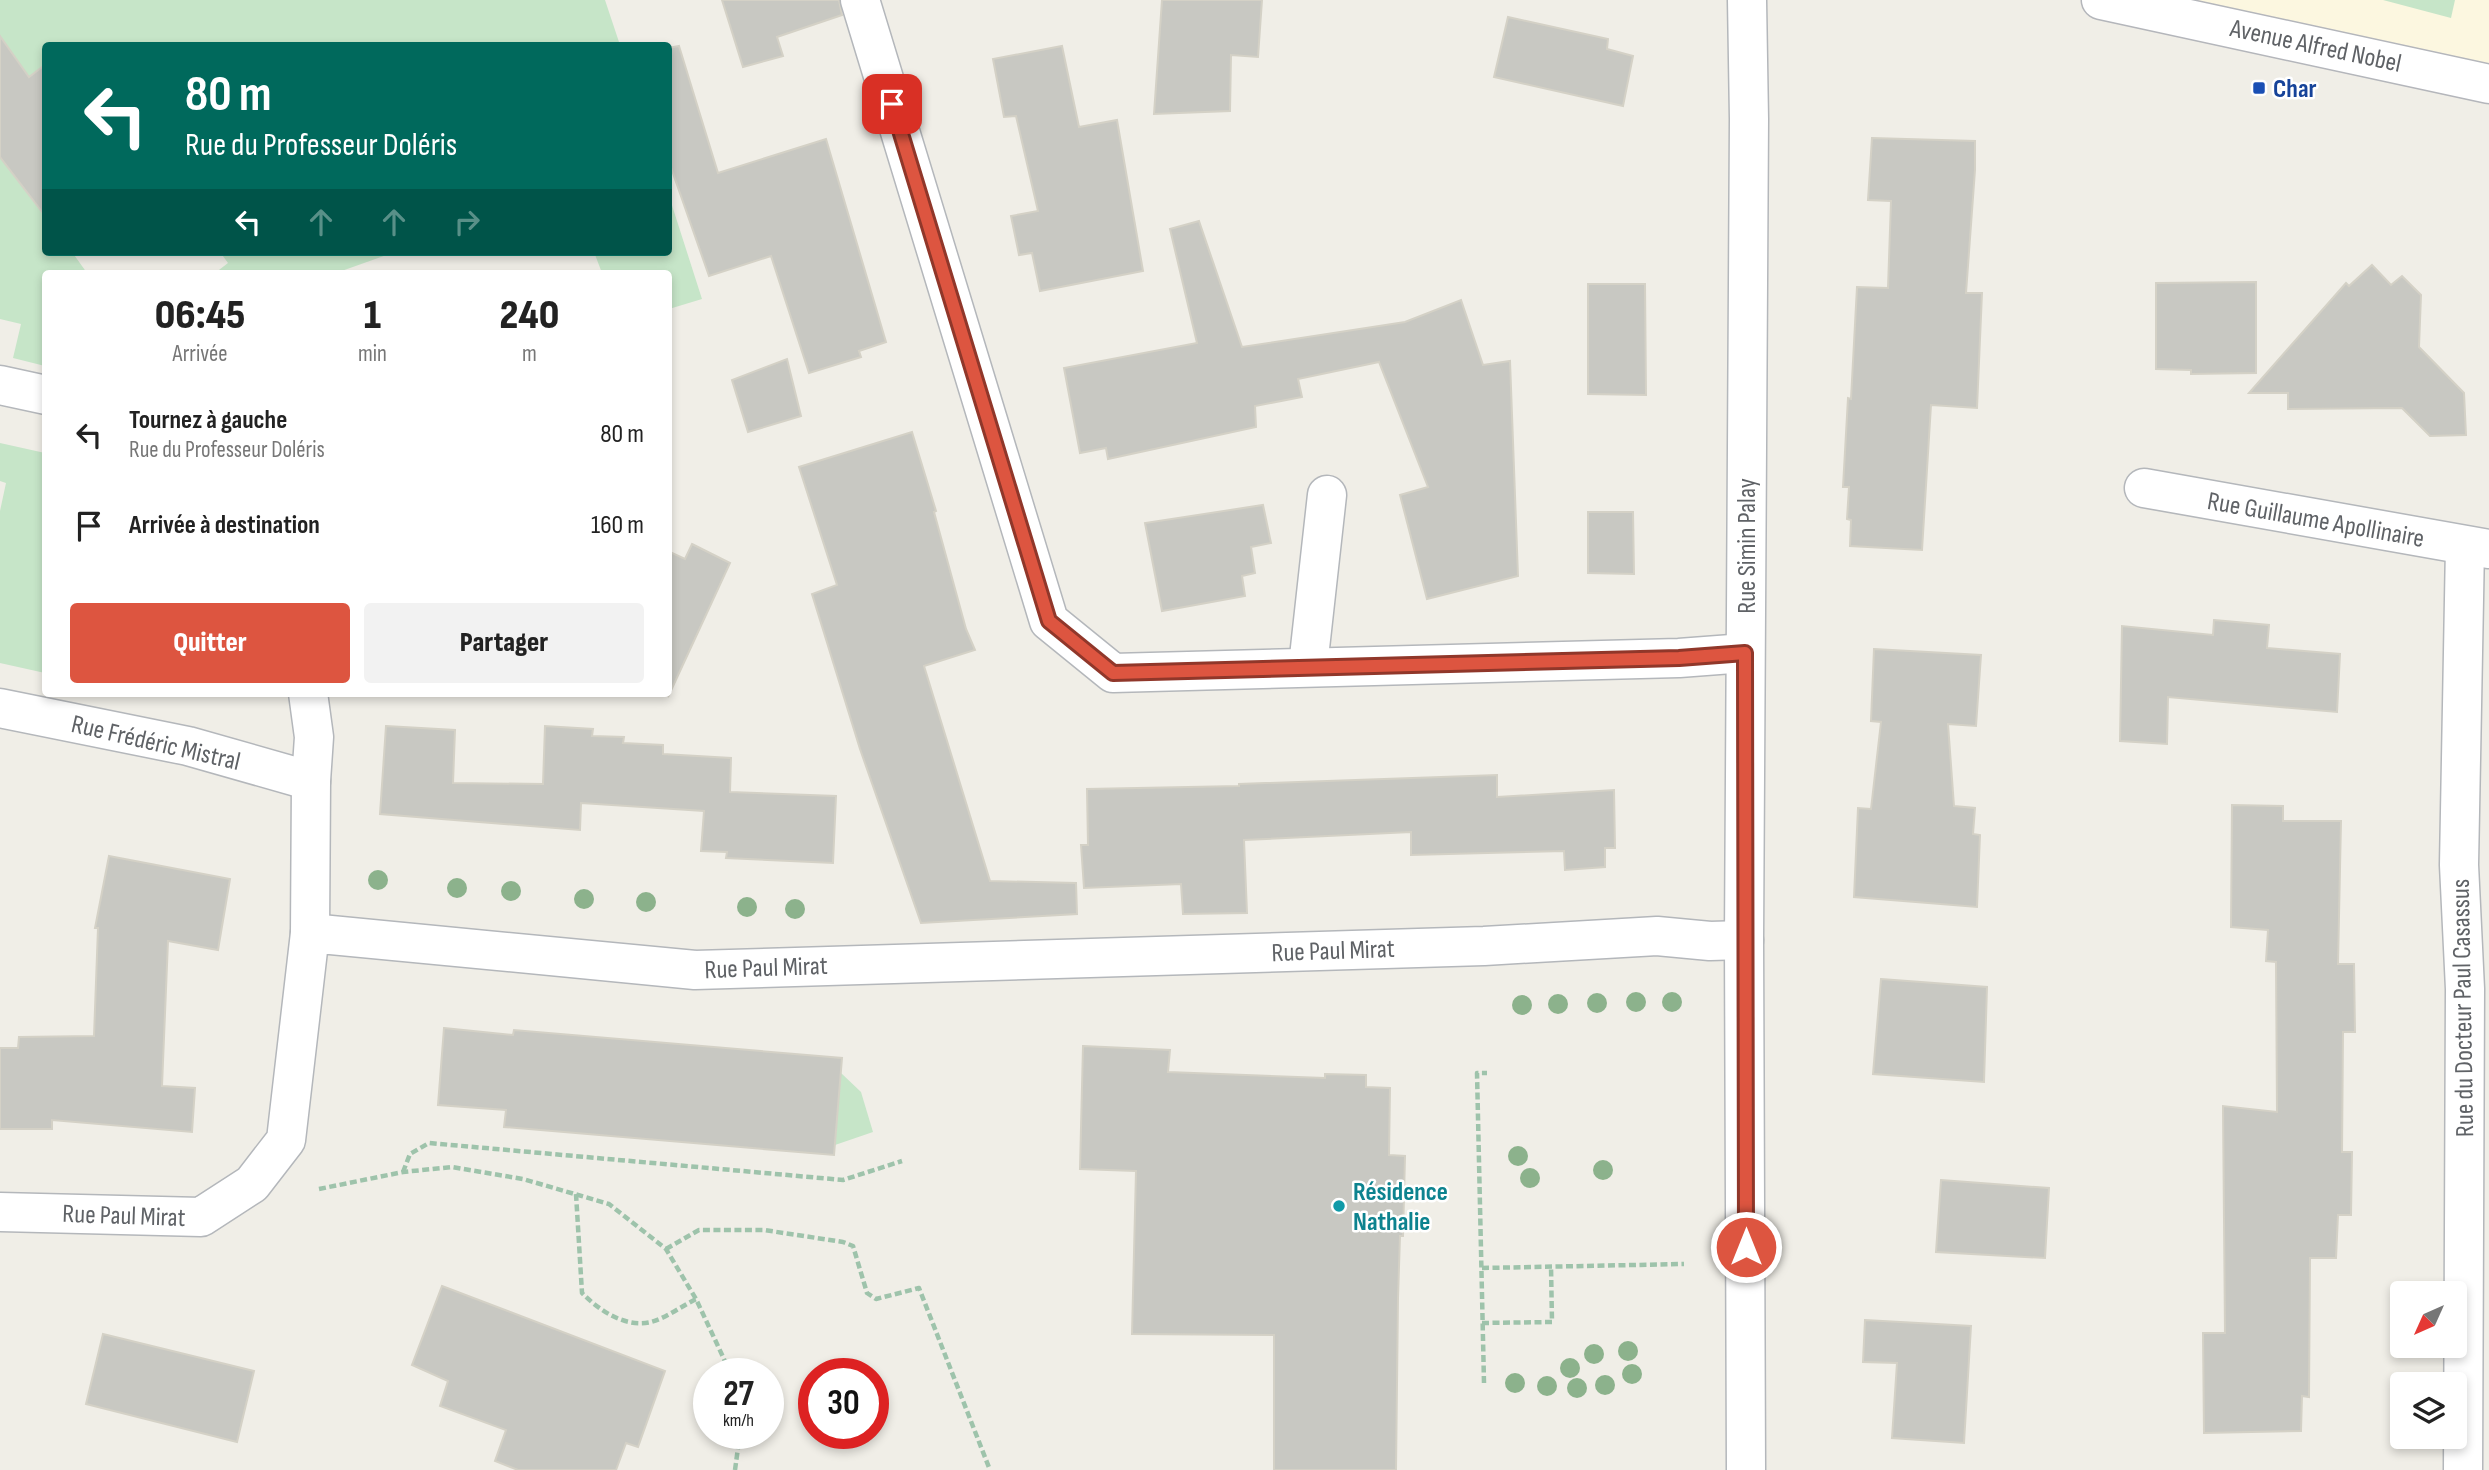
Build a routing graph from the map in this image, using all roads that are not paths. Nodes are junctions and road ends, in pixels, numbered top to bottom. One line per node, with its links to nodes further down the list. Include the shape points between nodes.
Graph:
1 (860, 0): 11 (street, via 1049,621 1113,673)
2 (1747, 0): 10 (street, Rue Simin Palay)
3 (2101, 0): 4 (street, Avenue Alfred Nobel)
4 (2489, 84)
5 (0, 385): 6 (street)
6 (42, 394)
7 (2144, 488): 9 (street, Rue Guillaume Apollinaire)
8 (1327, 495): 11 (street)
9 (2477, 547): 17 (street, Rue du Docteur Paul Casassus, via 2459,865)
10 (1745, 653): 11 (street); 16 (street, Rue Simin Palay)
11 (1308, 666)
12 (309, 697): 14 (street, via 314,737)
13 (0, 708): 14 (street, Rue Frédéric Mistral, via 188,746)
14 (311, 781): 15 (street)
15 (310, 933): 16 (street, Rue Paul Mirat, via 695,970 1657,936); 18 (street, Rue Paul Mirat, via 286,1140 252,1184 201,1217)
16 (1744, 940): 19 (street, Rue Simin Palay)
17 (2477, 989): 20 (street, Rue du Docteur Paul Casassus)
18 (2, 1221)
19 (1746, 1470)
20 (2463, 1470)

